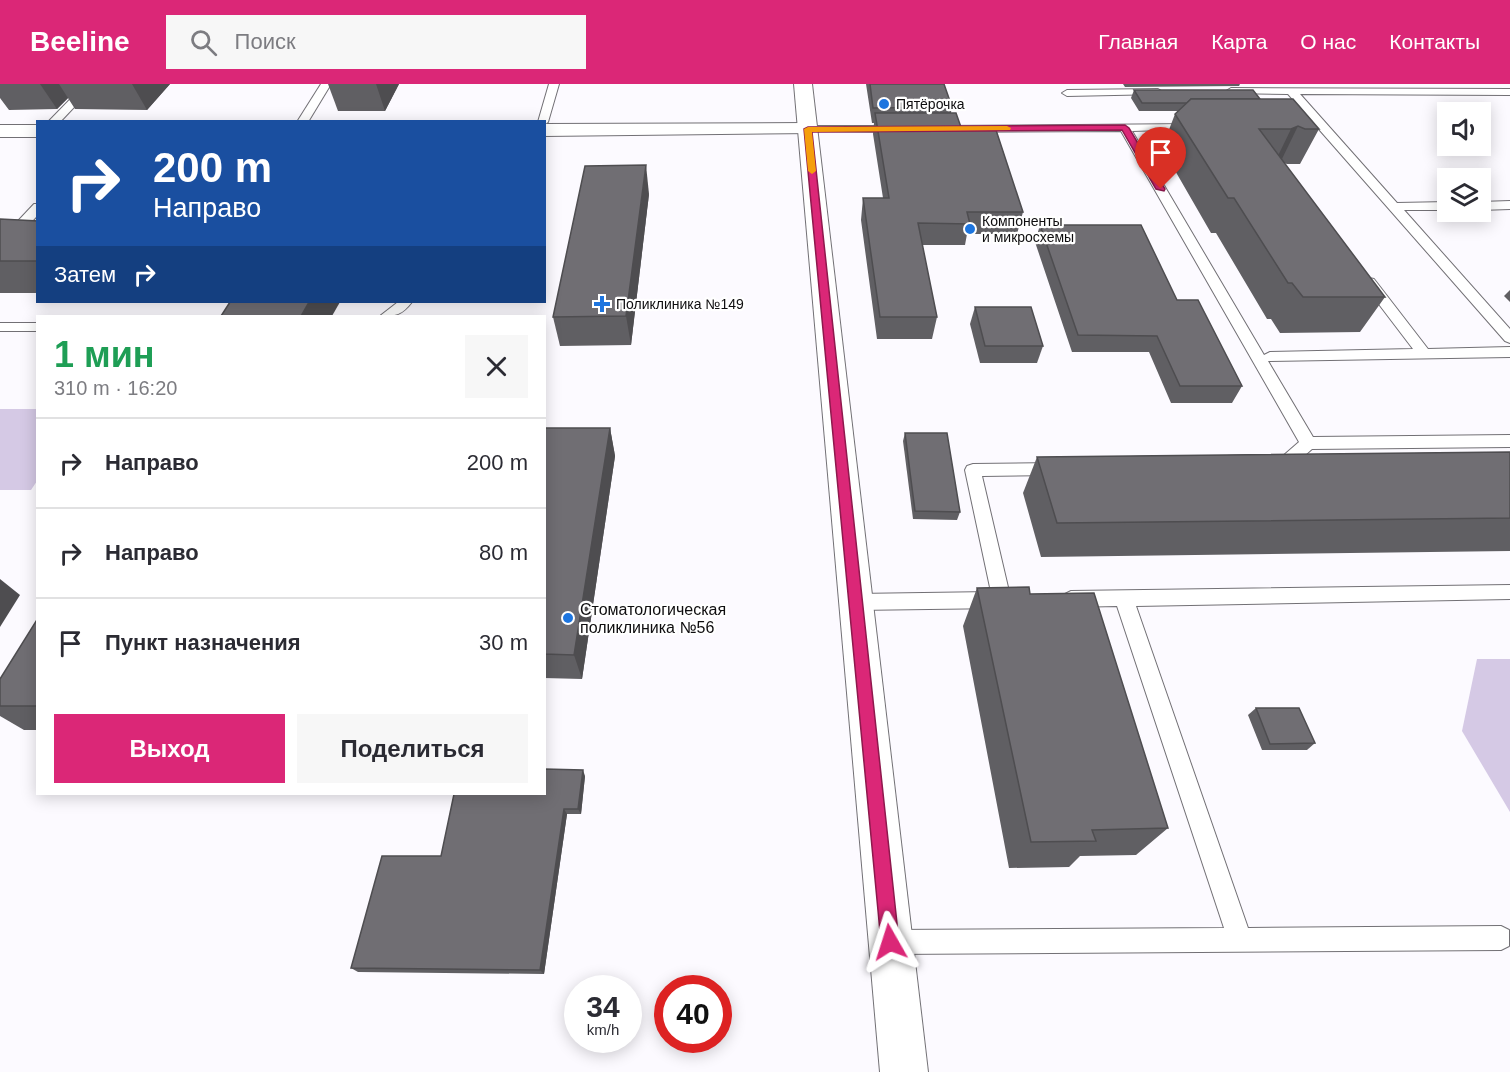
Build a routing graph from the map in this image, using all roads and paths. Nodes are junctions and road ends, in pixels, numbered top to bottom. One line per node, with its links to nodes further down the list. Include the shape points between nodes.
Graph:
1 (91, 84): 10 (lane)
2 (326, 84): 11 (lane)
3 (554, 84): 12 (lane)
4 (803, 84): 15 (street)
5 (1171, 92): 9 (lane)
6 (1216, 92): 7 (lane)
7 (1291, 92): 8 (lane); 22 (lane, via 1316,127)
8 (1510, 92)
9 (1067, 93)
10 (55, 120)
11 (303, 120)
12 (544, 120)
13 (1125, 128): 14 (lane); 15 (lane); 38 (lane)
14 (1203, 128)
15 (808, 129): 16 (street); 46 (street)
16 (546, 130)
17 (0, 131): 18 (street)
18 (36, 131)
19 (1437, 206): 22 (lane)
20 (1491, 206): 21 (lane)
21 (1510, 206)
22 (1394, 207): 33 (lane)
23 (36, 209): 25 (lane)
24 (0, 226): 25 (lane)
25 (20, 226): 26 (lane); 27 (lane)
26 (36, 226)
27 (0, 247)
28 (1359, 269): 35 (lane)
29 (404, 303): 30 (lane)
30 (389, 315)
31 (0, 327): 32 (lane)
32 (36, 327)
33 (1510, 338)
34 (1510, 352): 35 (lane)
35 (1424, 354): 36 (lane)
36 (1270, 357)
37 (1510, 441): 38 (lane)
38 (1308, 443): 39 (lane, via 1280,468)
39 (1256, 468)
40 (1067, 469): 45 (lane, via 973,470)
41 (1510, 592): 42 (lane)
42 (1124, 598): 44 (lane); 48 (lane)
43 (1026, 599): 45 (lane)
44 (1049, 599)
45 (1002, 600): 46 (lane)
46 (856, 602): 49 (street)
47 (1501, 938): 48 (lane)
48 (1240, 940): 49 (lane)
49 (890, 942): 50 (street)
50 (904, 1072)

